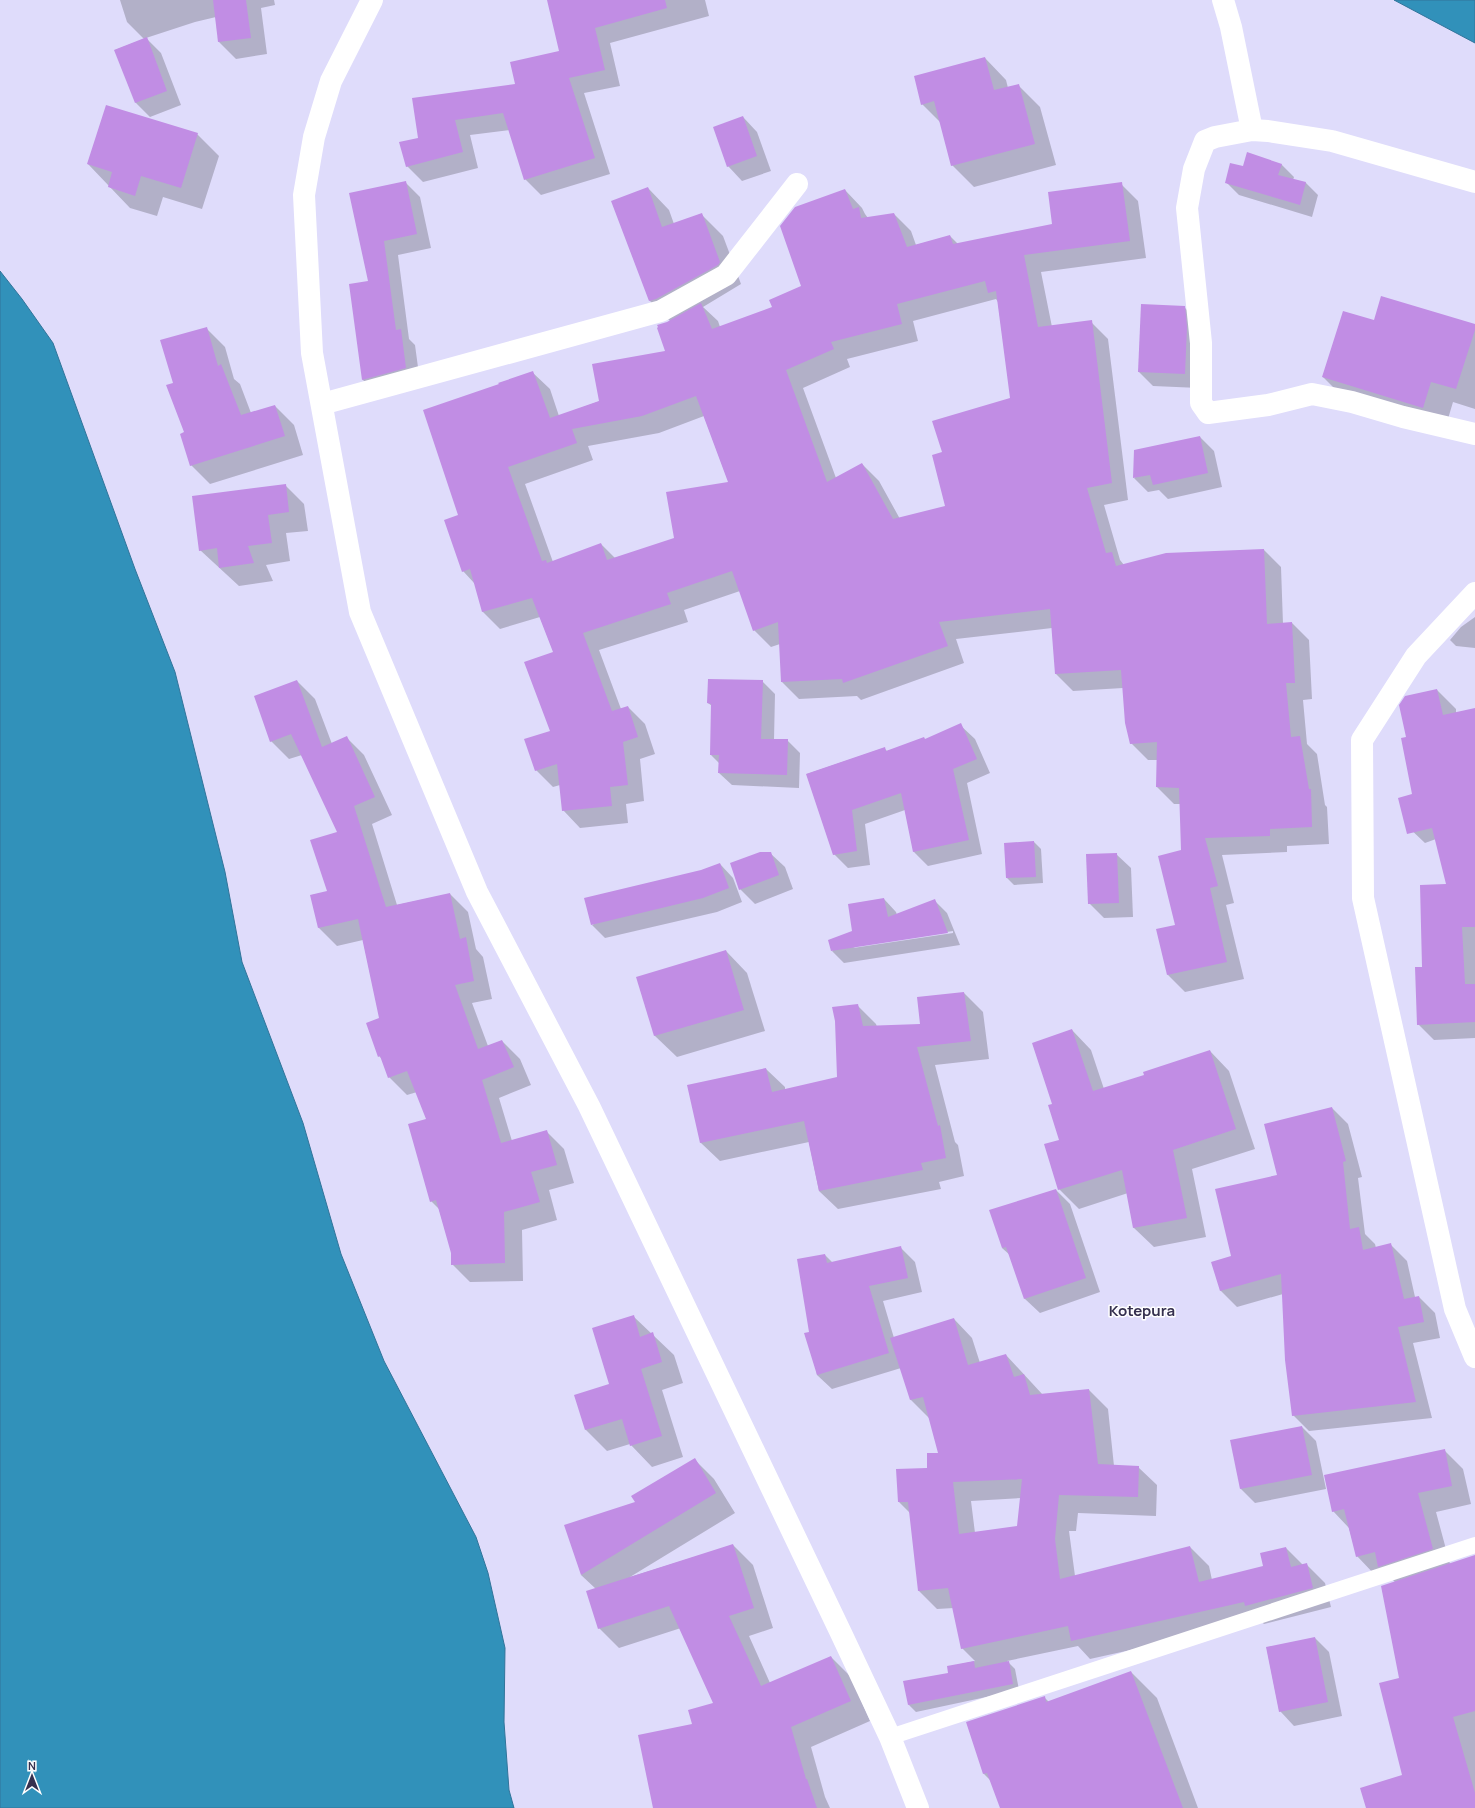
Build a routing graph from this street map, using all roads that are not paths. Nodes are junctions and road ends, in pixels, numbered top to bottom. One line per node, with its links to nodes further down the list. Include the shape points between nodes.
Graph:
1 (372, 0): 6 (street, via 331,81 314,137 304,195 312,353)
2 (1223, 0): 3 (street, via 1231,26)
3 (1252, 130): 4 (street, via 1332,141); 7 (street, via 1205,141 1194,169 1187,208 1201,343 1201,403 1208,413 1268,405 1312,394)
4 (1475, 182)
5 (797, 184): 6 (street, via 726,275 661,311)
6 (322, 404): 11 (street, via 360,612 477,892 588,1106)
7 (1475, 434)
8 (1475, 593): 9 (street, via 1416,656 1362,740 1363,898 1455,1309)
9 (1475, 1357)
10 (1475, 1545): 11 (lane)
11 (890, 1737): 12 (street)
12 (918, 1808)

